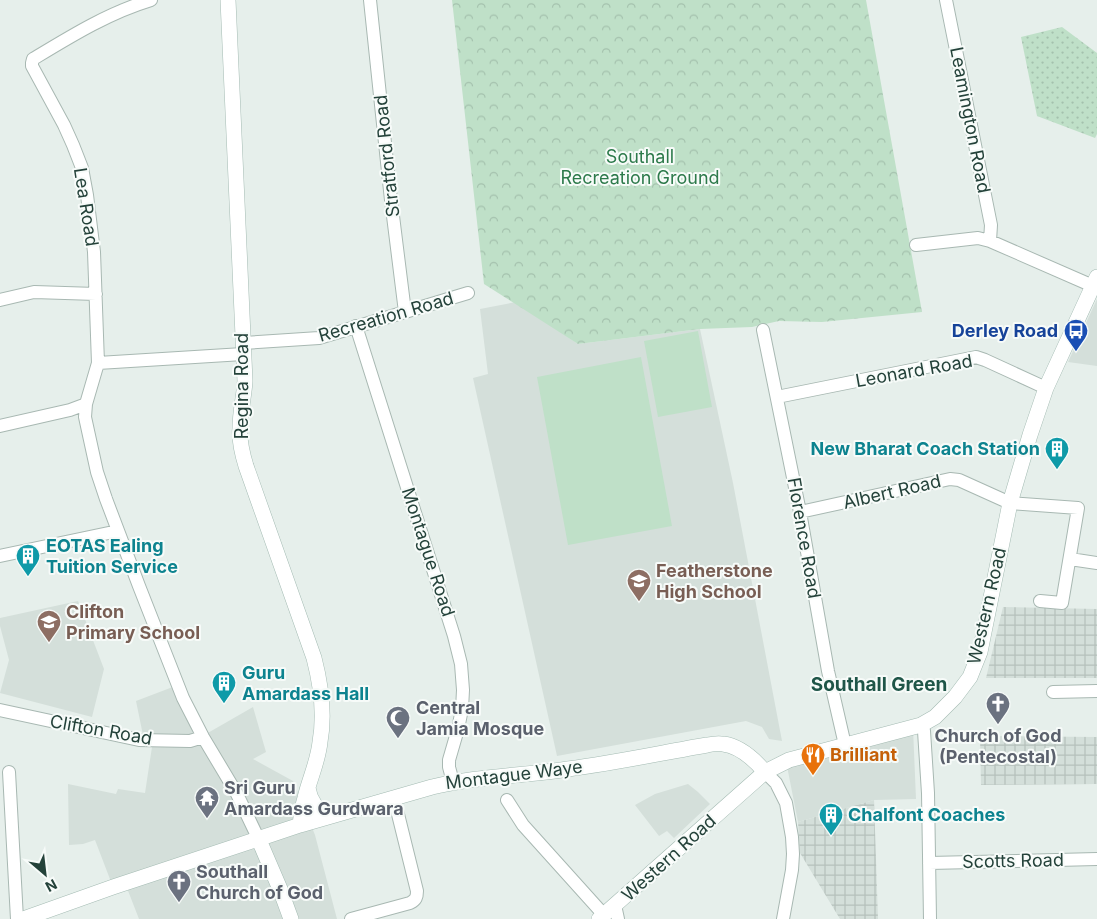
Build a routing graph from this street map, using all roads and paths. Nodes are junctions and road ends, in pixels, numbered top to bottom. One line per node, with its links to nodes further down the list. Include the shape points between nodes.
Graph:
1 (150, 0): 9 (street, Lea Road, via 108,16 70,36 33,59 32,63 82,168 91,221)
2 (370, 0): 11 (street, Stratford Road)
3 (946, 0): 5 (street, Leamington Road, via 991,225)
4 (228, 2): 14 (street, Regina Road)
5 (990, 241): 6 (street, via 978,238); 7 (street)
6 (916, 245)
7 (1095, 282): 16 (street, Western Road)
8 (468, 293): 11 (street, Recreation Road)
9 (96, 294): 10 (street, via 34,292); 15 (street, Lea Road)
10 (0, 300)
11 (405, 312): 12 (street, Recreation Road)
12 (356, 326): 14 (street, Recreation Road, via 313,338); 35 (street, Montague Road, via 462,664 462,709 449,760)
13 (763, 330): 17 (street, Florence Road)
14 (243, 348): 15 (street, Recreation Road); 36 (street, Regina Road, via 242,454 319,676 320,742)
15 (98, 363): 18 (street, Lea Road)
16 (1046, 388): 17 (street, Leonard Road, via 976,357); 20 (street, Western Road)
17 (777, 397): 21 (street, Florence Road)
18 (86, 404): 19 (street); 22 (street, Lea Road, via 85,417 97,472)
19 (0, 426)
20 (1010, 503): 21 (street, Albert Road, via 950,479); 24 (street, via 1078,508); 30 (street, Western Road, via 980,652 970,677 935,717)
21 (800, 512): 32 (street, Florence Road, via 828,671)
22 (118, 531): 23 (street); 31 (street, Lea Road, via 174,677)
23 (0, 556)
24 (1070, 559): 25 (street); 26 (street, via 1062,603)
25 (1097, 563)
26 (1040, 601)
27 (1097, 691): 28 (street)
28 (1053, 692)
29 (0, 710): 31 (street, Clifton Road, via 139,740 190,741)
30 (921, 725): 32 (street, Western Road); 43 (street, via 928,793)
31 (203, 737): 41 (street, Lea Road, via 237,794)
32 (845, 745): 34 (street, Western Road, via 789,760)
33 (8, 772): 45 (street)
34 (765, 772): 35 (street, Montague Waye, via 744,752 722,744 536,774); 44 (street, Western Road); 49 (street, via 776,783 786,803 792,837 792,870)
35 (453, 782): 37 (street, Montague Waye)
36 (308, 788): 39 (street, via 314,805); 40 (street, Regina Road)
37 (394, 798): 39 (street, Montague Waye); 48 (street, via 417,896 410,903)
38 (507, 800): 44 (street, via 523,825)
39 (327, 817): 40 (street, Montague Waye)
40 (300, 825): 41 (street, Montague Waye)
41 (259, 840): 46 (street, Montague Waye); 47 (street)
42 (1097, 859): 43 (street, Scotts Road)
43 (929, 863): 50 (street)
44 (609, 915)
45 (17, 919)
46 (23, 919)
47 (291, 919)
48 (351, 919)
49 (783, 919)
50 (930, 919)

